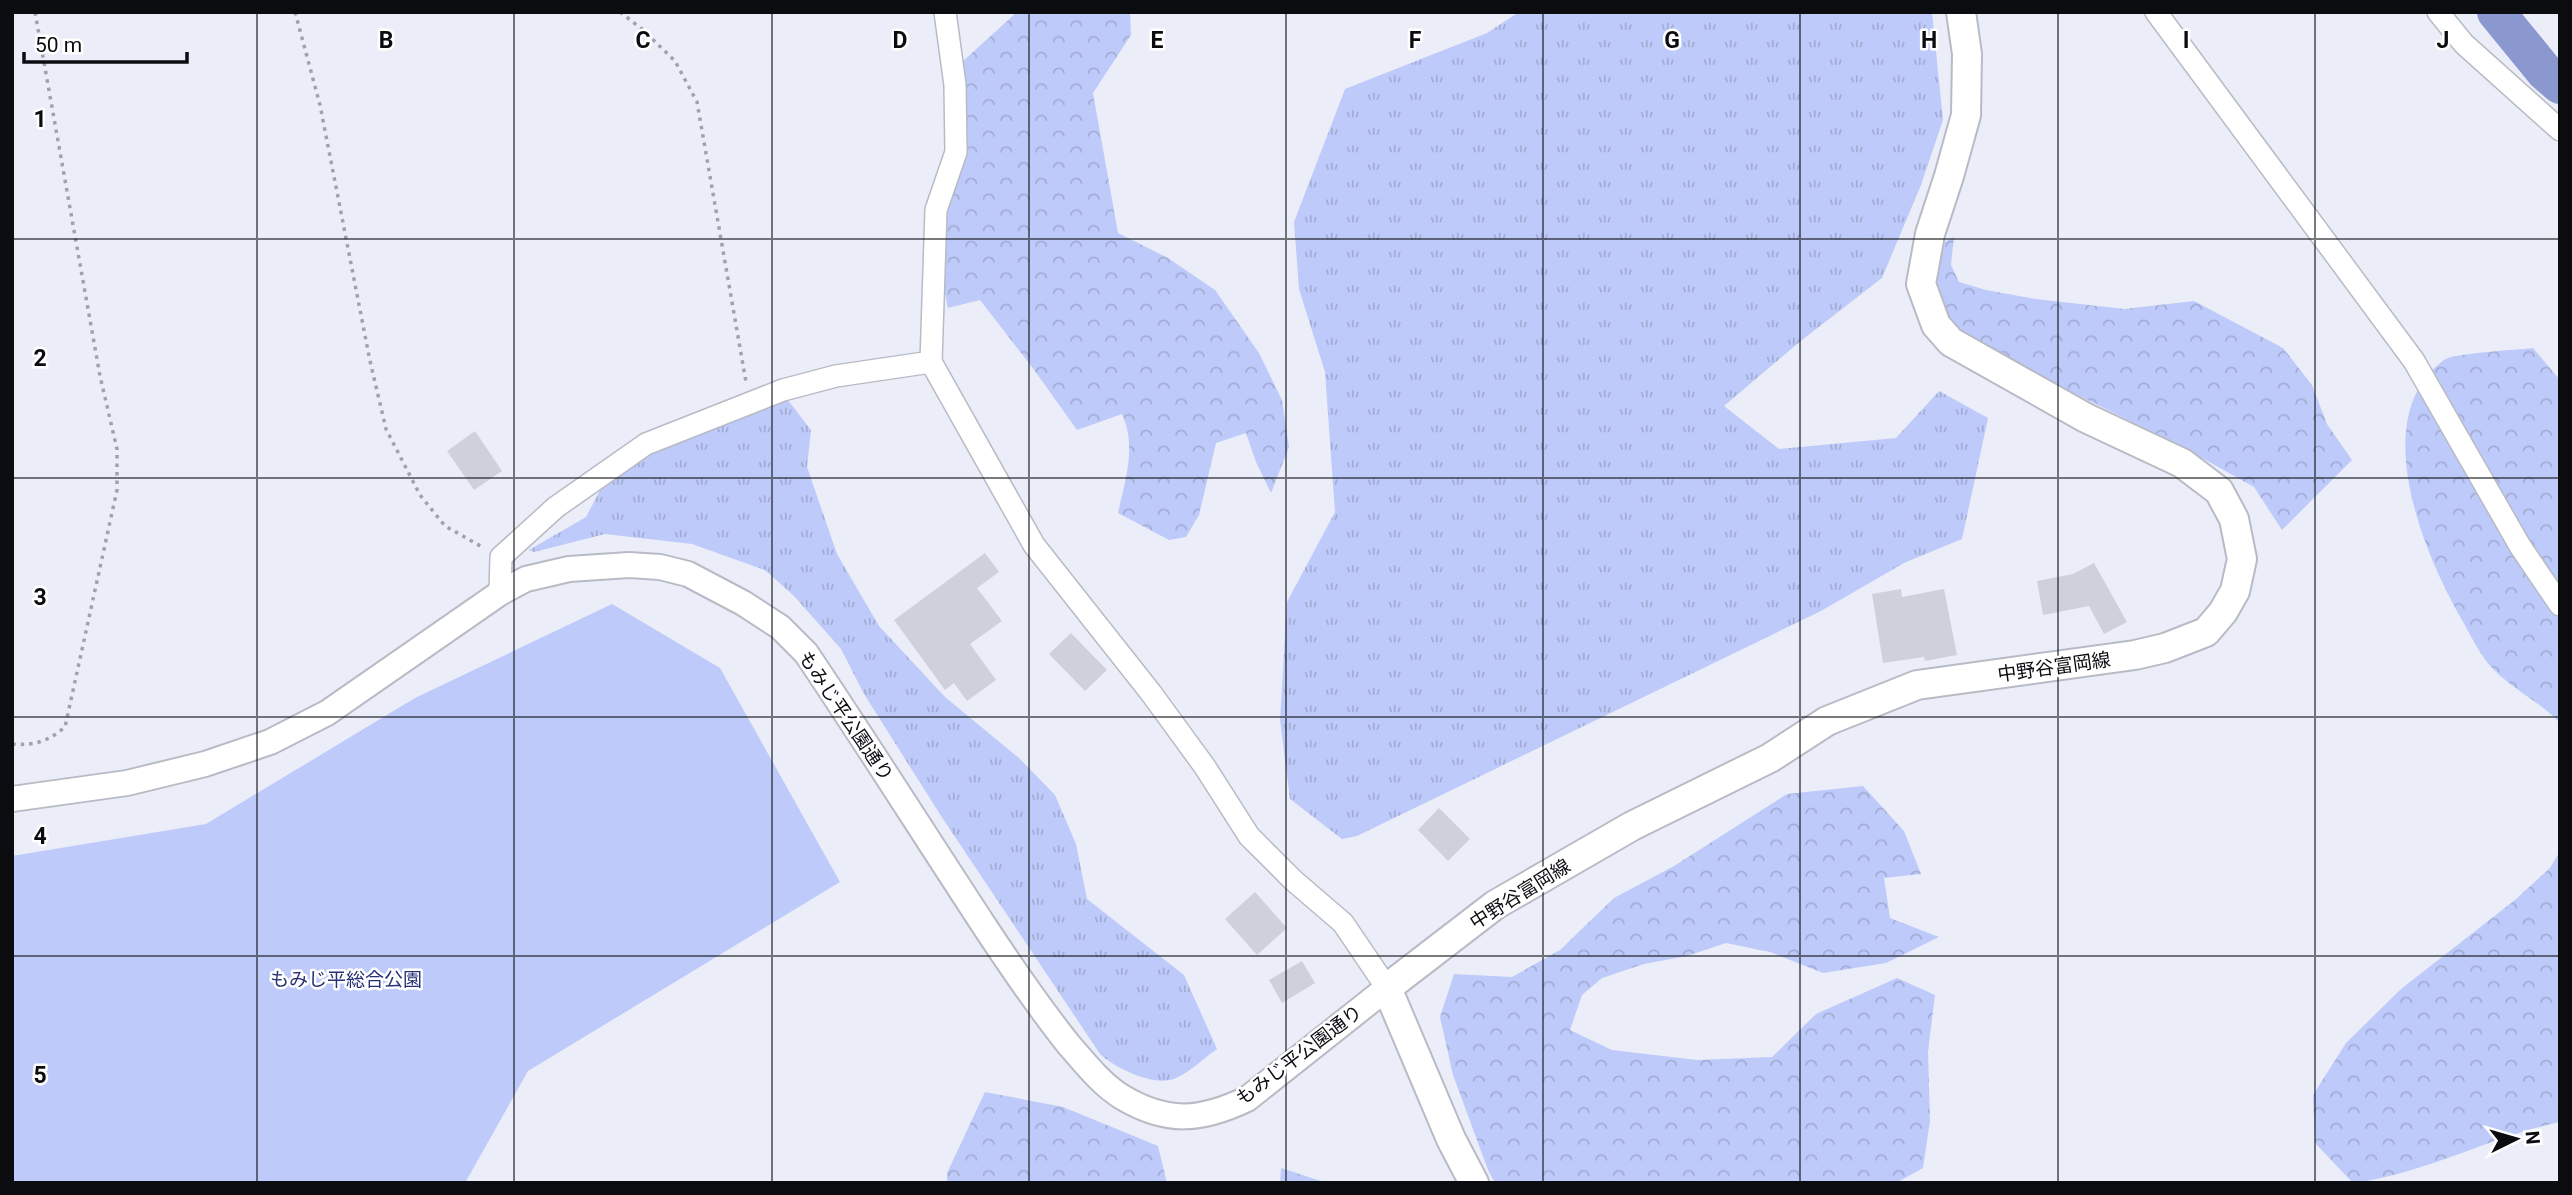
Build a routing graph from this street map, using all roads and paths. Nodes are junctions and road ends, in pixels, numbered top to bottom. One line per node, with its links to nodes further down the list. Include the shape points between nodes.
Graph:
1 (35, 12): 14 (path, via 117,449 117,490 65,727 51,739 27,746)
2 (295, 12): 11 (path, via 320,105 386,429 420,495 445,526)
3 (620, 12): 10 (path, via 675,61 696,102)
4 (945, 12): 9 (street, via 955,85 956,152 936,210)
5 (1961, 12): 16 (main road, 中野谷富岡線, via 1967,54 1966,115 1930,234 1921,284 1936,325 1951,342 2086,418 2182,463 2219,491 2234,519 2242,559 2235,591 2223,612 2206,632 2165,648 1917,685 1827,721 1770,758 1632,827 1495,905)
6 (2156, 12): 13 (street, via 2414,361 2520,546)
7 (2438, 12): 8 (street, via 2464,44)
8 (2560, 130)
9 (931, 362): 10 (street, via 836,376); 16 (street, via 1034,545 1152,693 1249,836 1343,923)
10 (750, 403): 11 (street, via 646,444 556,507)
11 (501, 557): 12 (street)
12 (500, 593): 15 (street, もみじ平公園通り, via 327,713 270,743 127,783); 16 (street, もみじ平公園通り, via 549,572 595,566 660,568 688,575 780,627 806,653 1010,966 1090,1071 1121,1097 1180,1117 1202,1116 1247,1099)
13 (2560, 605)
14 (12, 744)
15 (12, 799)
16 (1387, 988): 17 (main road)
17 (1474, 1183)

